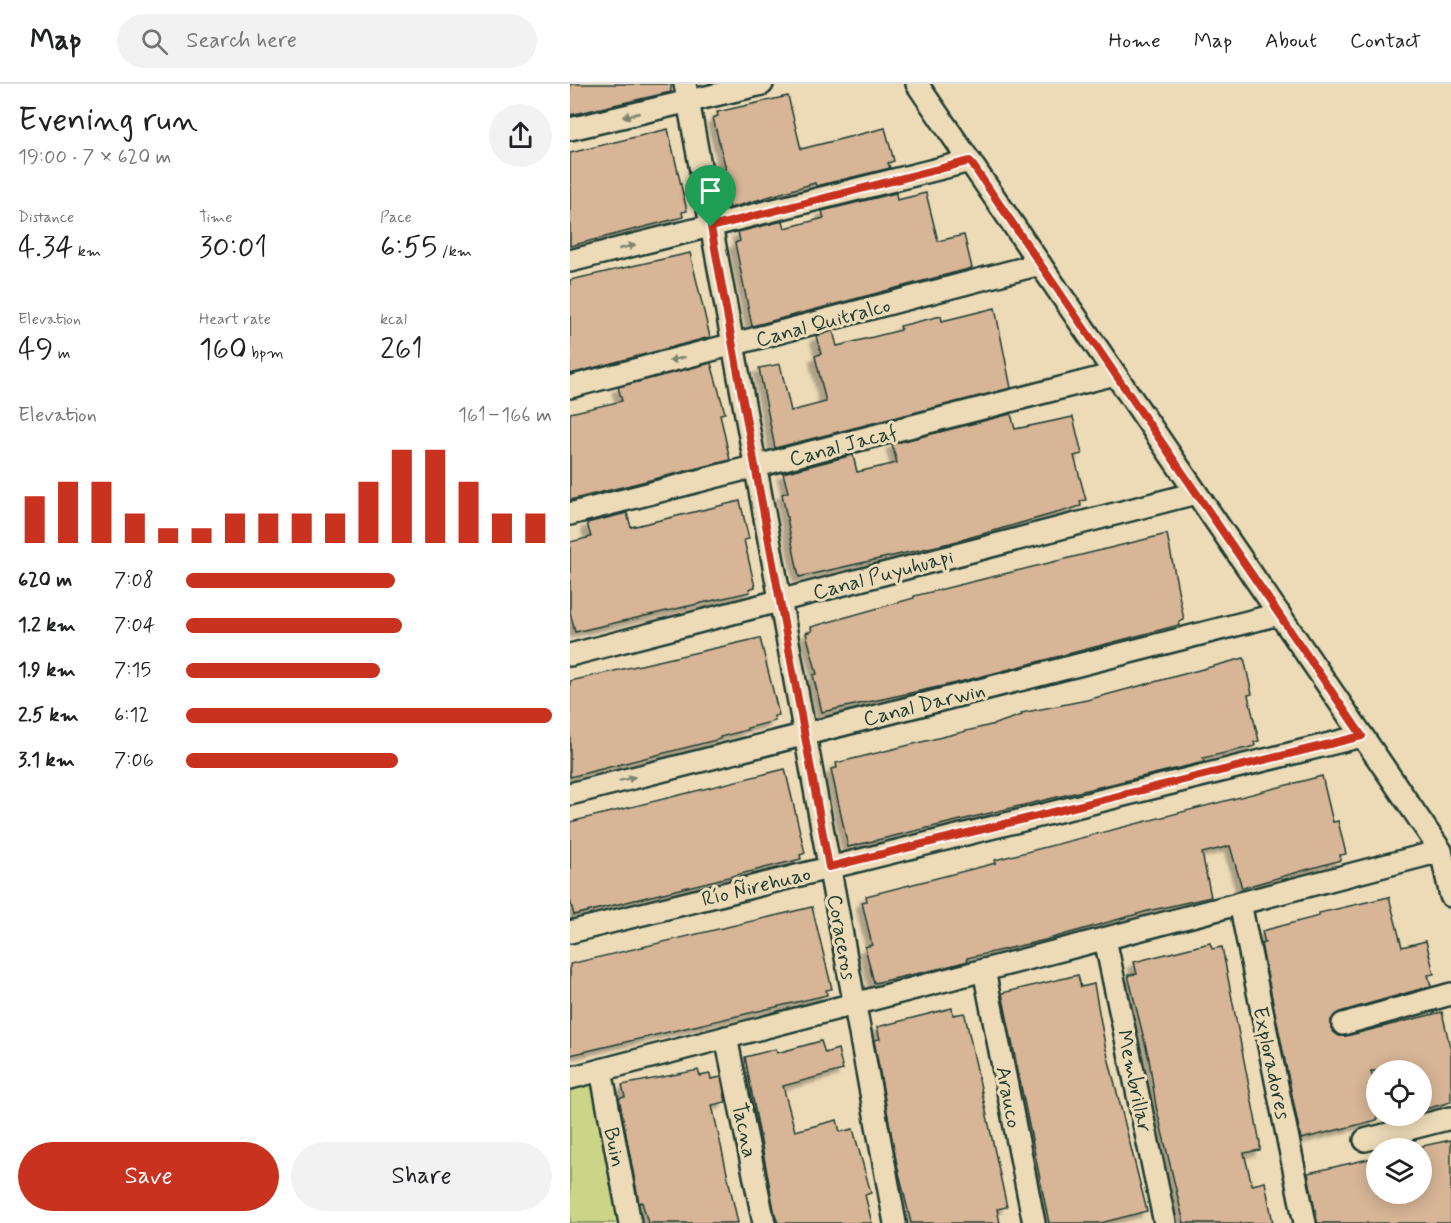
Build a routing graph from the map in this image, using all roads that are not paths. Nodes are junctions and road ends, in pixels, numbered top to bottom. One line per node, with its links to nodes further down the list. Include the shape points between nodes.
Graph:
1 (762, 84): 3 (street)
2 (917, 84): 5 (street)
3 (686, 93): 4 (street, one-way to 4); 6 (street, Coraceros)
4 (570, 129)
5 (970, 161): 6 (street); 8 (street)
6 (711, 227): 7 (street, one-way to 6); 9 (street, Coraceros)
7 (570, 261)
8 (1040, 264): 9 (street, Canal Quitralco); 10 (street)
9 (733, 345): 11 (street, Canal Quitralco, one-way to 11); 12 (street, Coraceros)
10 (1115, 374): 12 (street, Canal Jacaf); 13 (street)
11 (570, 387)
12 (756, 467): 14 (street, Canal Jacaf); 15 (street, Coraceros)
13 (1196, 493): 15 (street, Canal Puyuhuapi); 16 (street)
14 (570, 514)
15 (781, 601): 17 (street, Canal Puyuhuapi); 18 (street, Coraceros)
16 (1279, 614): 18 (street, Canal Darwin); 19 (street)
17 (570, 655)
18 (805, 734): 20 (street, Canal Darwin, one-way to 18); 22 (street, Coraceros)
19 (1362, 736): 21 (street); 22 (street, Río Ñirehuao)
20 (570, 794)
21 (1446, 857): 23 (street); 24 (street)
22 (829, 867): 25 (street, Río Ñirehuao); 29 (street, Coraceros)
23 (1451, 896)
24 (1239, 903): 26 (street); 41 (street, Exploradores)
25 (570, 932)
26 (1105, 939): 27 (street); 40 (street, Membrillar)
27 (984, 970): 29 (street); 39 (street, Arauco)
28 (1451, 994): 30 (street)
29 (855, 1004): 31 (street); 38 (street, Coraceros)
30 (1343, 1024)
31 (726, 1037): 32 (street); 37 (street, Tacna)
32 (601, 1070): 33 (street); 36 (street, Buin)
33 (570, 1078)
34 (1451, 1118): 35 (street)
35 (1365, 1140)
36 (630, 1223)
37 (764, 1223)
38 (895, 1223)
39 (1034, 1223)
40 (1165, 1223)
41 (1305, 1223)

